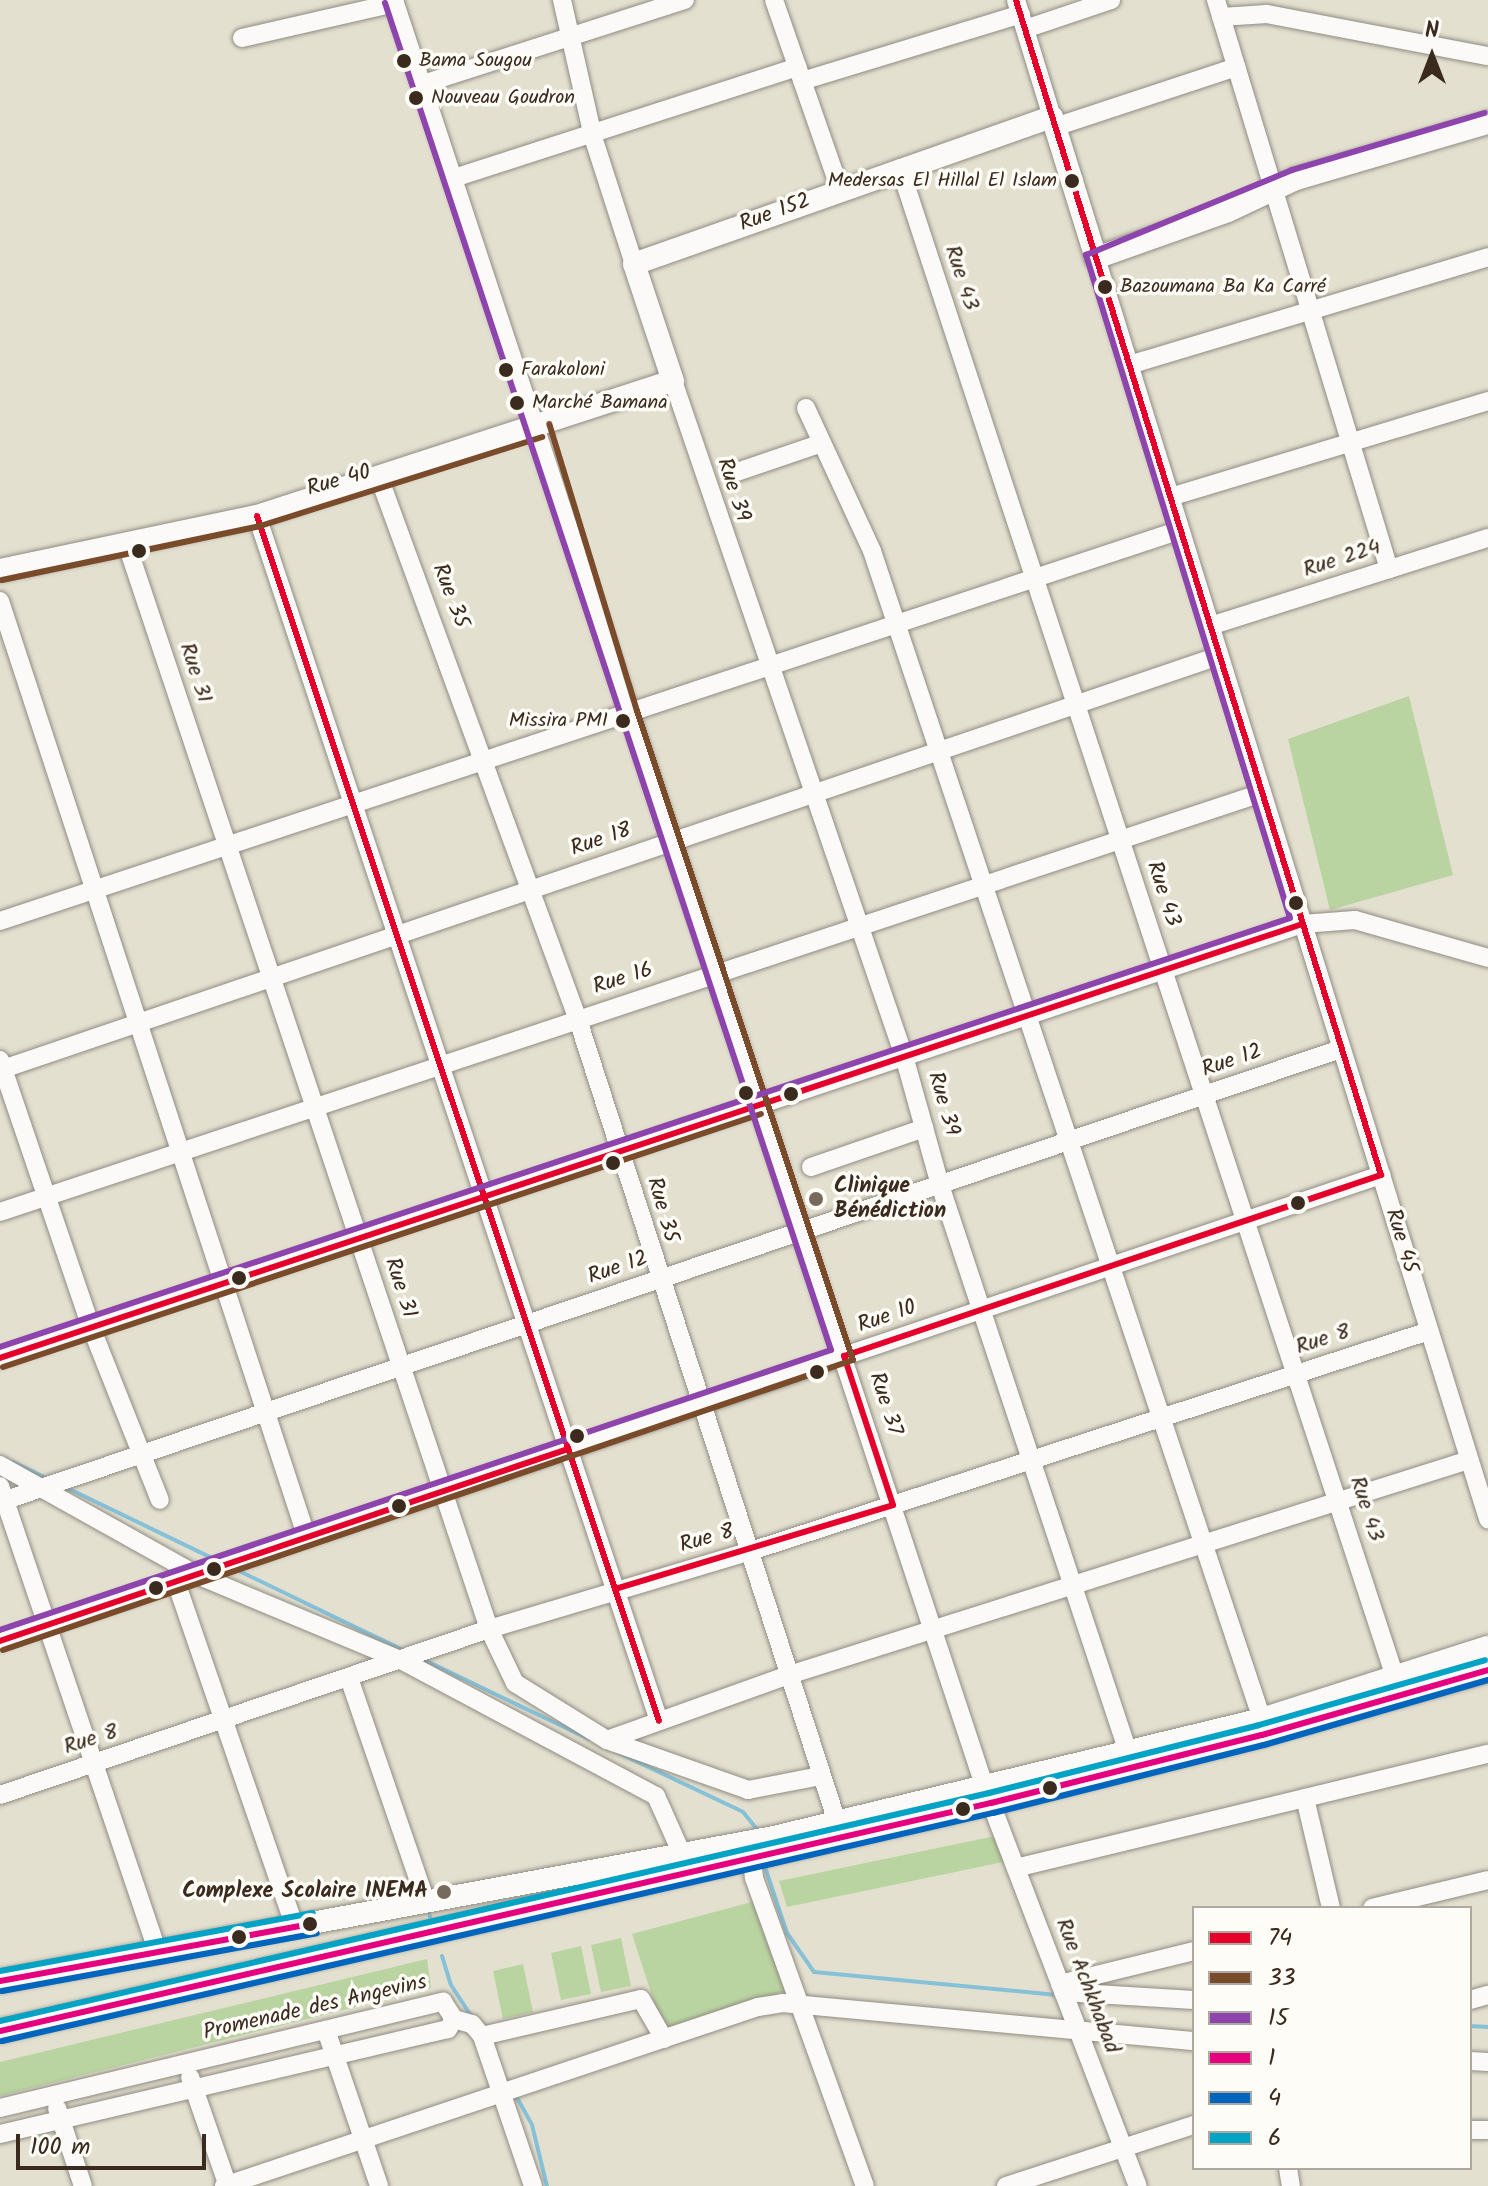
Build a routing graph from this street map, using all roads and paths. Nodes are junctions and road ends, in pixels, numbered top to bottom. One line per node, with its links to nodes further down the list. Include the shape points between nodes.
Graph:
1 (562, 0): 10 (street)
2 (685, 0): 6 (street)
3 (774, 0): 14 (street)
4 (1111, 0): 9 (street)
5 (395, 2): 11 (street); 15 (street, Rue 37)
6 (660, 4): 10 (street)
7 (1270, 7): 8 (street); 12 (street)
8 (1219, 9): 13 (street)
9 (1021, 15): 14 (street); 17 (street, Rue 45)
10 (569, 37): 15 (street); 18 (street)
11 (242, 38)
12 (1488, 56)
13 (1236, 67): 17 (street); 21 (street)
14 (800, 74): 18 (street); 22 (street)
15 (423, 84): 20 (street, Rue 37)
16 (1486, 120): 21 (main road)
17 (1054, 122): 19 (main road, Rue 152); 23 (main road, Rue 45)
18 (593, 137): 20 (street); 25 (street)
19 (900, 168): 22 (main road, Rue 152); 44 (street, Rue 43)
20 (454, 178): 31 (street, Rue 37)
21 (1271, 183): 23 (main road); 26 (street)
22 (840, 189): 25 (main road, Rue 152)
23 (1094, 251): 27 (street, Rue 45)
24 (1488, 257): 26 (street)
25 (634, 264): 28 (main road)
26 (1310, 310): 27 (street); 33 (street)
27 (1129, 365): 36 (street, Rue 45)
28 (671, 376): 31 (main road, Rue 40); 49 (street, Rue 39)
29 (1488, 401): 33 (street)
30 (806, 408): 32 (street)
31 (537, 422): 35 (main road, Rue 40); 41 (main road, Rue 40, via 253,506); 51 (street, Rue 37)
32 (822, 443): 34 (street); 46 (street, via 872,551)
33 (1351, 443): 36 (street); 42 (street)
34 (734, 473)
35 (380, 480): 37 (main road, Rue 40); 53 (street, Rue 35)
36 (1170, 497): 38 (street, Rue 45)
37 (257, 516): 40 (main road, Rue 40); 56 (street)
38 (1180, 530): 44 (street); 47 (street, Rue 45)
39 (1488, 538): 42 (street, Rue 224)
40 (127, 545): 43 (main road, Rue 40); 59 (street, Rue 31)
41 (0, 557)
42 (1389, 569): 47 (street, Rue 224)
43 (0, 570)
44 (1034, 578): 46 (street); 50 (street, Rue 43)
45 (0, 601): 62 (street)
46 (898, 624): 49 (street); 52 (street)
47 (1210, 626): 48 (street, Rue 45)
48 (1219, 656): 50 (street, Rue 18); 55 (street, Rue 45)
49 (767, 667): 51 (street); 54 (street, Rue 39)
50 (1076, 704): 52 (street, Rue 18); 57 (street, Rue 43)
51 (627, 714): 53 (street); 58 (street, Rue 37)
52 (940, 750): 54 (street, Rue 18); 60 (street)
53 (486, 760): 56 (street); 61 (street, Rue 35)
54 (813, 793): 58 (street, Rue 18); 65 (street, Rue 39)
55 (1262, 793): 57 (street, Rue 16); 64 (street, Rue 45)
56 (354, 804): 59 (street); 66 (street)
57 (1120, 840): 60 (street, Rue 16); 68 (street, Rue 43)
58 (670, 842): 61 (street, Rue 18); 69 (street, Rue 37)
59 (228, 846): 62 (street); 70 (street, Rue 31)
60 (984, 885): 65 (street, Rue 16); 71 (street)
61 (533, 888): 66 (street, Rue 18); 72 (street, Rue 35)
62 (95, 890): 63 (street); 73 (street)
63 (0, 921)
64 (1302, 924): 67 (street, via 1355,920); 68 (street); 74 (street, Rue 45)
65 (858, 927): 69 (street, Rue 16); 75 (street, Rue 39)
66 (397, 934): 70 (street, Rue 18); 76 (street)
67 (1488, 958)
68 (1163, 970): 71 (street); 78 (street, Rue 43)
69 (715, 974): 72 (street, Rue 16); 79 (street, Rue 37)
70 (271, 977): 73 (street, Rue 18); 80 (street, Rue 31)
71 (1028, 1015): 75 (street); 82 (street)
72 (578, 1020): 76 (street, Rue 16); 83 (street, Rue 35)
73 (139, 1022): 77 (street, Rue 18); 84 (street)
74 (1341, 1049): 78 (street, Rue 12); 86 (street, Rue 45)
75 (904, 1056): 79 (street); 81 (street, Rue 39)
76 (441, 1065): 80 (street, Rue 16); 88 (street)
77 (1, 1066): 89 (street)
78 (1204, 1096): 82 (street, Rue 12); 91 (street, Rue 43)
79 (758, 1105): 83 (street); 92 (street, Rue 37)
80 (315, 1107): 84 (street, Rue 16); 93 (street, Rue 31)
81 (924, 1128): 85 (street); 87 (street, Rue 39)
82 (1070, 1141): 87 (street, Rue 12); 94 (street)
83 (620, 1151): 88 (street); 95 (street, Rue 35)
84 (181, 1152): 89 (street, Rue 16); 96 (street)
85 (811, 1167)
86 (1381, 1175): 91 (street, Rue 10); 100 (street, Rue 45)
87 (940, 1185): 92 (street, Rue 12); 97 (street, Rue 39)
88 (484, 1196): 93 (street); 98 (street)
89 (46, 1197): 90 (street, Rue 16); 99 (street)
90 (0, 1212)
91 (1245, 1221): 94 (street, Rue 10); 104 (street, Rue 43)
92 (803, 1231): 95 (street, Rue 12); 101 (street, Rue 37)
93 (358, 1238): 96 (street); 103 (street, Rue 31)
94 (1111, 1266): 97 (street, Rue 10); 107 (street)
95 (658, 1280): 98 (street, Rue 12); 105 (street, Rue 35)
96 (223, 1283): 99 (street); 106 (street)
97 (981, 1310): 101 (street, Rue 10); 111 (street, Rue 39)
98 (527, 1324): 103 (street, Rue 12); 108 (street)
99 (91, 1327): 102 (street); 109 (street)
100 (1429, 1331): 104 (street, Rue 8); 110 (street, Rue 45)
101 (844, 1356): 105 (street, Rue 10); 118 (street, Rue 37)
102 (0, 1358)
103 (401, 1366): 106 (street, Rue 12); 114 (street, Rue 31)
104 (1296, 1375): 107 (street, Rue 8); 117 (street, Rue 43)
105 (700, 1405): 108 (street, Rue 10); 122 (street, Rue 35)
106 (268, 1411): 109 (street, Rue 12); 120 (street)
107 (1162, 1418): 111 (street, Rue 8); 121 (street)
108 (568, 1449): 114 (street, Rue 10); 126 (street)
109 (141, 1454): 113 (street, Rue 12); 116 (street)
110 (1469, 1460): 117 (street); 119 (street, Rue 45)
111 (1031, 1461): 118 (street, Rue 8); 125 (street, Rue 39)
112 (0, 1465): 113 (street)
113 (42, 1487): 115 (street, Rue 12); 123 (street)
114 (443, 1492): 120 (street, Rue 10); 128 (street, Rue 31)
115 (2, 1496): 127 (street)
116 (160, 1500)
117 (1338, 1501): 121 (street); 136 (street, Rue 43)
118 (893, 1505): 122 (street, Rue 8); 129 (street, Rue 37)
119 (1488, 1519)
120 (307, 1538): 123 (street, Rue 10)
121 (1204, 1544): 125 (street); 137 (street)
122 (748, 1552): 126 (street, Rue 8); 134 (street, Rue 35)
123 (197, 1575): 124 (street, Rue 10); 132 (street)
124 (176, 1582): 127 (street, Rue 10); 139 (street)
125 (1074, 1585): 129 (street); 141 (street, Rue 39)
126 (615, 1589): 128 (street, Rue 8); 138 (street)
127 (48, 1625): 130 (street, Rue 10); 143 (street)
128 (489, 1629): 132 (street, Rue 8); 140 (street, Rue 31, via 515,1683)
129 (932, 1631): 134 (street); 146 (street, Rue 37)
130 (0, 1641)
131 (1488, 1647): 136 (main road)
132 (403, 1661): 135 (street, Rue 8); 150 (street, via 656,1796)
133 (1488, 1670): 146 (main road, via 1262,1735)
134 (789, 1675): 138 (street); 144 (street, Rue 35)
135 (349, 1678): 139 (street, Rue 8); 153 (street)
136 (1396, 1680): 137 (main road)
137 (1262, 1719): 141 (main road)
138 (659, 1721): 140 (street)
139 (224, 1722): 143 (street, Rue 8); 156 (street)
140 (607, 1740): 144 (street, Rue 31, via 748,1790)
141 (1128, 1752): 146 (main road)
142 (1488, 1754): 147 (street)
143 (97, 1764): 145 (street, Rue 8); 157 (street)
144 (820, 1776): 148 (street, Rue 35)
145 (0, 1795)
146 (988, 1795): 148 (main road); 149 (main road); 151 (street, Rue Achkhabad)
147 (1305, 1798): 151 (street); 154 (street)
148 (837, 1822): 149 (main road)
149 (763, 1850): 150 (main road); 162 (street, via 754,1878); 166 (main road)
150 (682, 1854): 153 (main road)
151 (1016, 1868): 160 (street, Rue Achkhabad)
152 (1488, 1880): 155 (street)
153 (426, 1902): 156 (main road)
154 (1331, 1906)
155 (1380, 1906)
156 (295, 1927): 157 (main road)
157 (158, 1952): 159 (main road)
158 (1192, 1952): 160 (street)
159 (1, 1979)
160 (1062, 1988): 161 (street); 165 (street, Rue Achkhabad)
161 (1192, 2000)
162 (803, 2005): 165 (street); 168 (street, via 758,2007); 185 (street)
163 (454, 2019): 164 (street, Promenade des Angevins, via 443,2002); 167 (street, via 472,2024); 170 (street, via 448,2029)
164 (326, 2030): 170 (street); 171 (street, Promenade des Angevins)
165 (1078, 2030): 169 (street); 180 (street, Rue Achkhabad)
166 (0, 2031)
167 (482, 2036): 168 (street, via 641,1999); 173 (street)
168 (664, 2039): 173 (street)
169 (1192, 2041)
170 (334, 2055): 172 (street); 179 (street)
171 (185, 2063): 172 (street); 174 (street, Promenade des Angevins)
172 (194, 2088): 176 (street); 182 (street)
173 (502, 2091): 179 (street); 184 (street)
174 (52, 2094): 175 (street, Promenade des Angevins); 176 (street)
175 (0, 2108)
176 (61, 2120): 178 (street); 181 (street)
177 (1192, 2126): 180 (street)
178 (0, 2134)
179 (363, 2139): 182 (street); 183 (street)
180 (1123, 2146): 186 (street); 187 (street, Rue Achkhabad)
181 (83, 2186)
182 (226, 2186)
183 (379, 2186)
184 (533, 2186)
185 (865, 2186)
186 (1006, 2186)
187 (1138, 2186)

